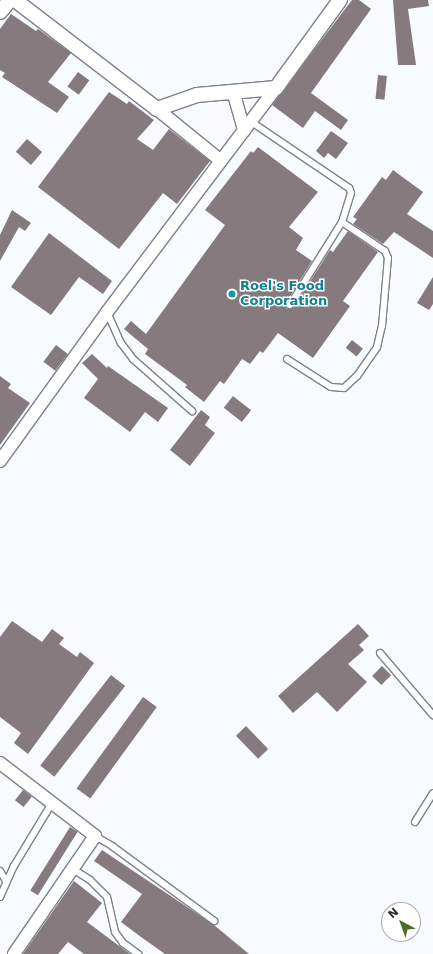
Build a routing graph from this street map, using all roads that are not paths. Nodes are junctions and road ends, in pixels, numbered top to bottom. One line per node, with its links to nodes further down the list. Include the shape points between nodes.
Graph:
1 (10, 0): 4 (street)
2 (15, 0): 7 (street)
3 (340, 0): 5 (street)
4 (0, 12)
5 (276, 88): 6 (street); 8 (street)
6 (233, 91): 7 (street, via 197,95); 8 (street)
7 (157, 109): 9 (street)
8 (247, 125): 9 (street); 10 (lane, via 349,188 351,193)
9 (221, 161): 12 (street)
10 (342, 222): 11 (lane); 13 (lane, via 386,250 388,258 382,326 377,347 357,376 344,388 331,386)
11 (290, 305)
12 (107, 312): 14 (lane, via 121,343 133,359); 15 (street)
13 (287, 359)
14 (192, 411)
15 (0, 461)
16 (380, 653): 17 (lane)
17 (433, 715)
18 (0, 763): 20 (street)
19 (433, 793): 21 (lane)
20 (52, 803): 22 (street); 25 (lane)
21 (415, 822)
22 (94, 836): 23 (street); 27 (lane, via 112,846)
23 (71, 868): 28 (street); 29 (lane, via 90,880 107,897 116,932 123,943)
24 (0, 872): 25 (lane)
25 (6, 880): 26 (lane)
26 (0, 897)
27 (214, 921)
28 (14, 954)
29 (138, 954)

